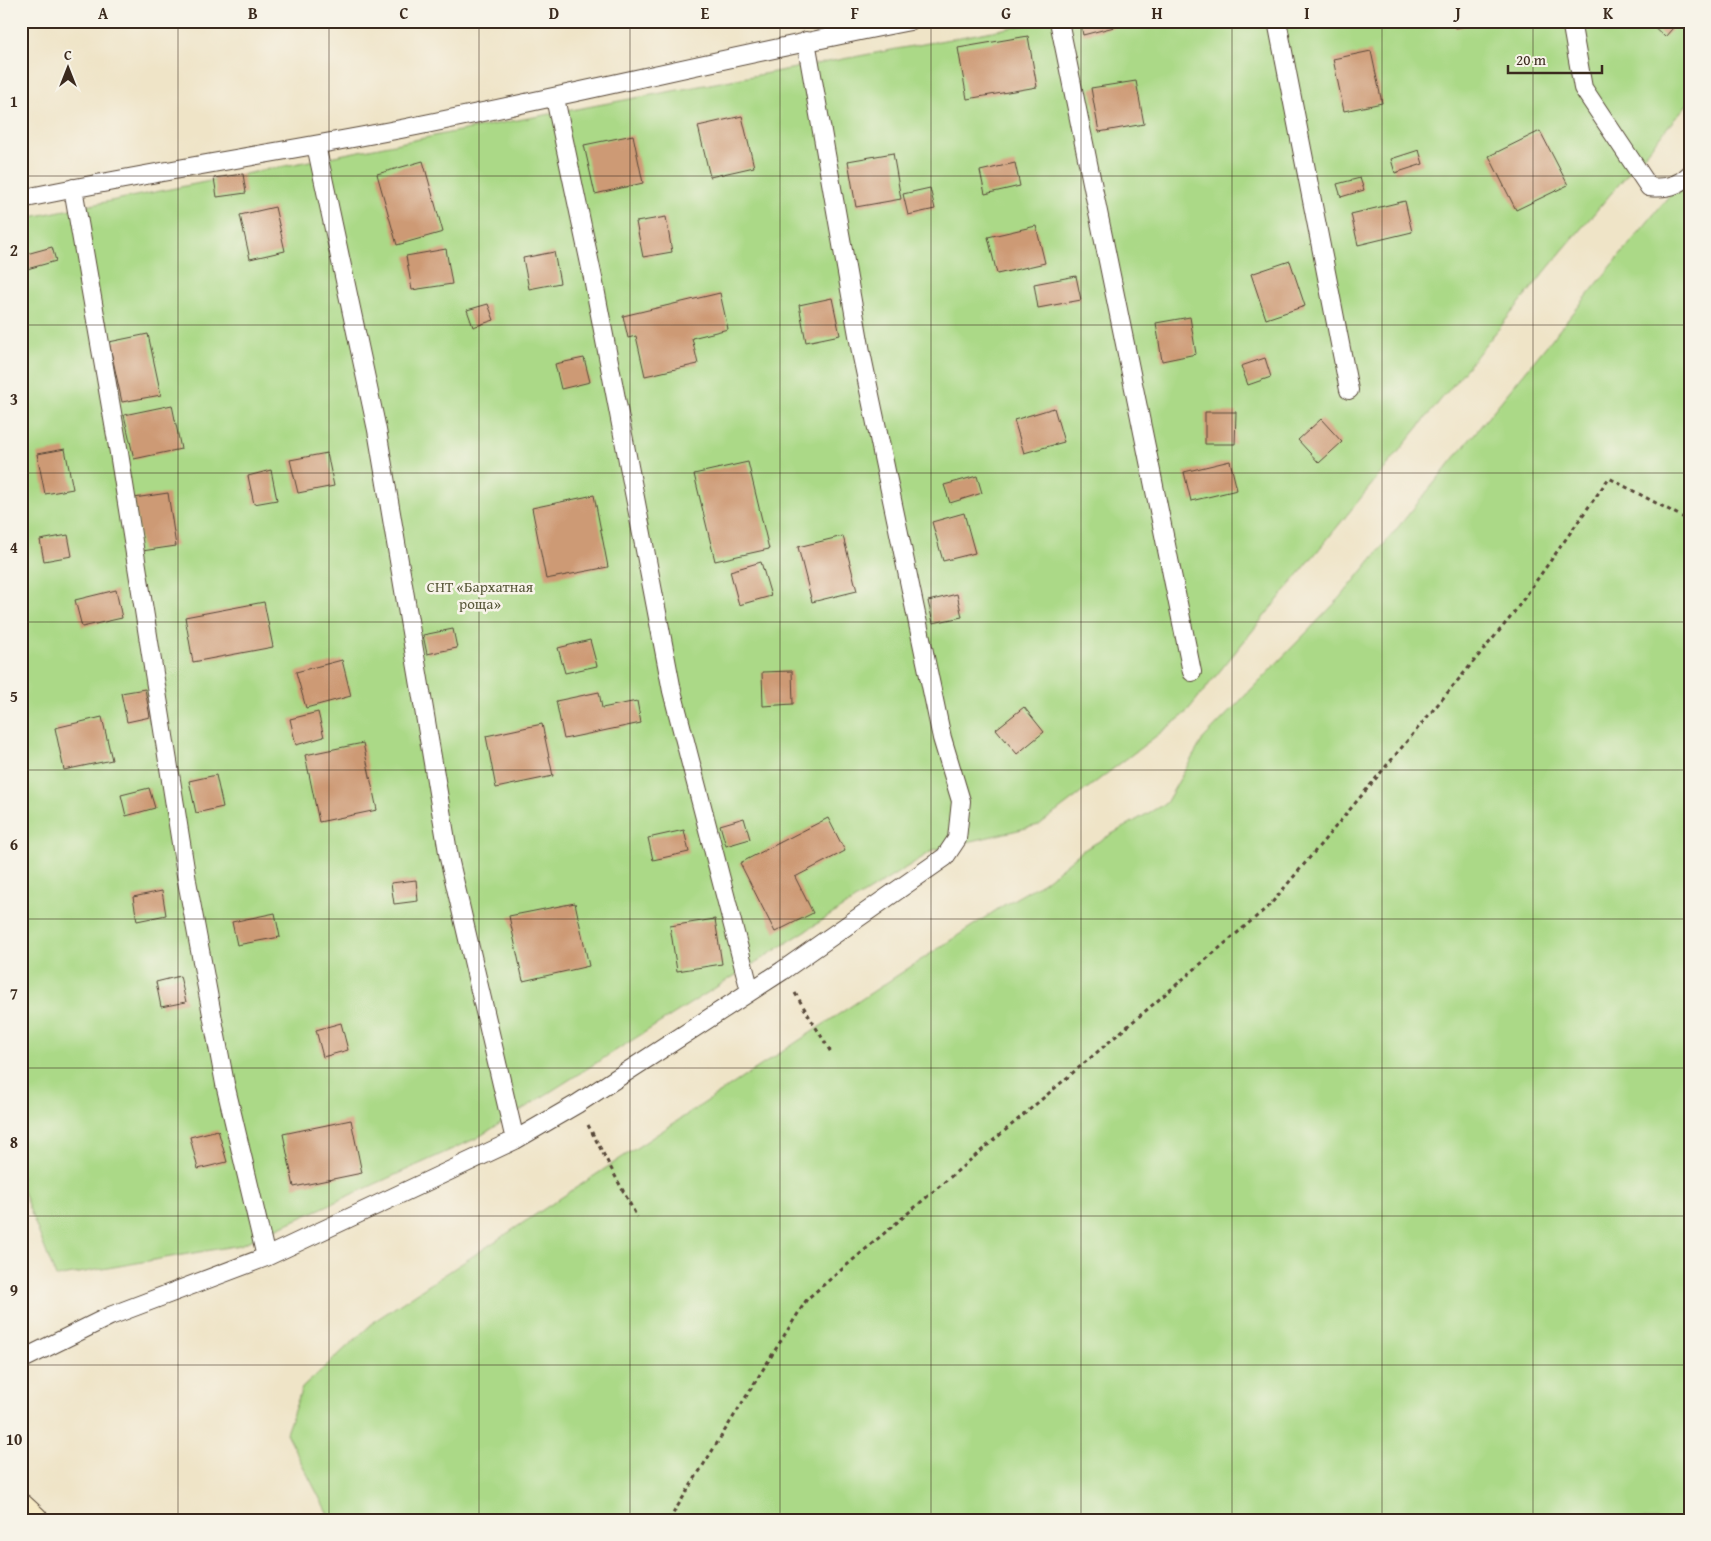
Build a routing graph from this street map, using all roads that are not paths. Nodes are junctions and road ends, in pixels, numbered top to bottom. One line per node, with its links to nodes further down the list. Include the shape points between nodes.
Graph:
1 (910, 21): 5 (lane)
2 (1060, 21): 12 (lane)
3 (1277, 21): 11 (lane)
4 (1571, 21): 8 (lane, via 1583,88 1649,187 1682,183)
5 (806, 41): 6 (lane); 13 (lane, via 861,352 942,738 962,800 957,839 944,857)
6 (554, 98): 7 (lane); 13 (lane, via 595,288 672,691)
7 (316, 146): 9 (lane); 14 (lane, via 377,430 449,858)
8 (1690, 174)
9 (73, 188): 10 (lane); 15 (lane, via 121,462 187,881 225,1084)
10 (21, 199)
11 (1348, 390)
12 (1192, 672)
13 (750, 992): 14 (lane, via 577,1104)
14 (515, 1140): 15 (lane)
15 (266, 1257): 16 (lane, via 110,1316)
16 (21, 1360)
17 (21, 1508): 18 (main road)
18 (34, 1520)

